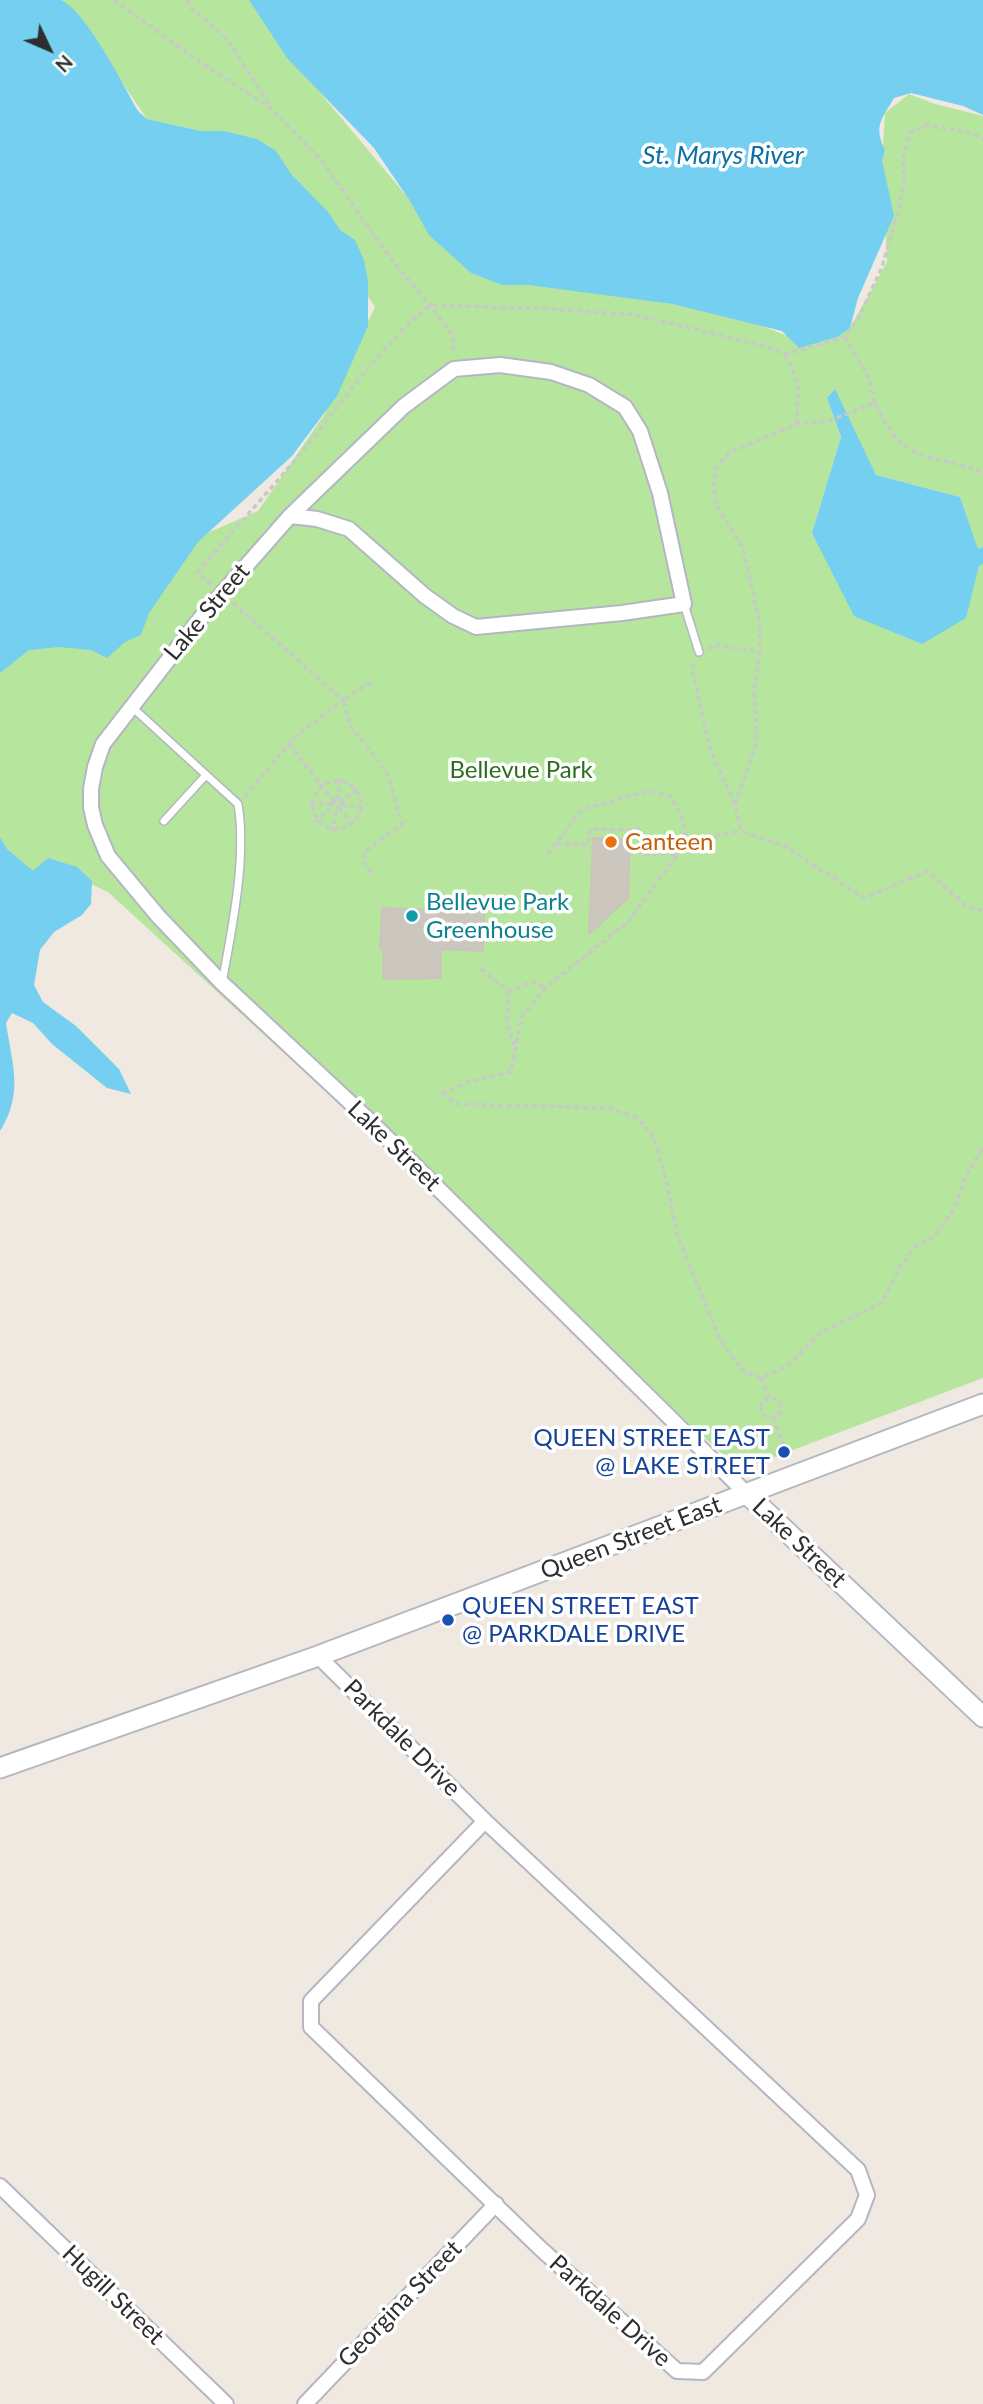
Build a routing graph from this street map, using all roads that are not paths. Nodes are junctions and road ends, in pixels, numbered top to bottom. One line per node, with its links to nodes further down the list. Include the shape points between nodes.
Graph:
1 (290, 516): 2 (street, via 349,529 425,596 476,627); 2 (street, Lake Street, via 404,406 454,369 500,365 551,372 589,385 625,407 640,431 660,493); 4 (street, Lake Street)
2 (684, 604): 3 (lane)
3 (699, 652)
4 (131, 706): 5 (lane); 7 (street, Lake Street, via 103,744 95,767 91,807 95,825 108,856)
5 (206, 775): 6 (lane); 7 (lane, via 238,804 242,827)
6 (164, 821)
7 (222, 983): 9 (street, Lake Street, via 372,1123)
8 (983, 1404): 9 (main road, Queen Street East)
9 (747, 1494): 10 (main road, Queen Street East); 11 (main road, Lake Street)
10 (318, 1656): 12 (main road, Queen Street East); 13 (street, Parkdale Drive)
11 (983, 1717)
12 (0, 1768)
13 (485, 1821): 15 (street, Parkdale Drive, via 312,2001 311,2026); 15 (street, Parkdale Drive, via 858,2170 867,2195 858,2219 703,2372 677,2371)
14 (0, 2186): 16 (street, Hugill Street)
15 (496, 2203): 17 (street, Georgina Street)
16 (226, 2404)
17 (305, 2404)

